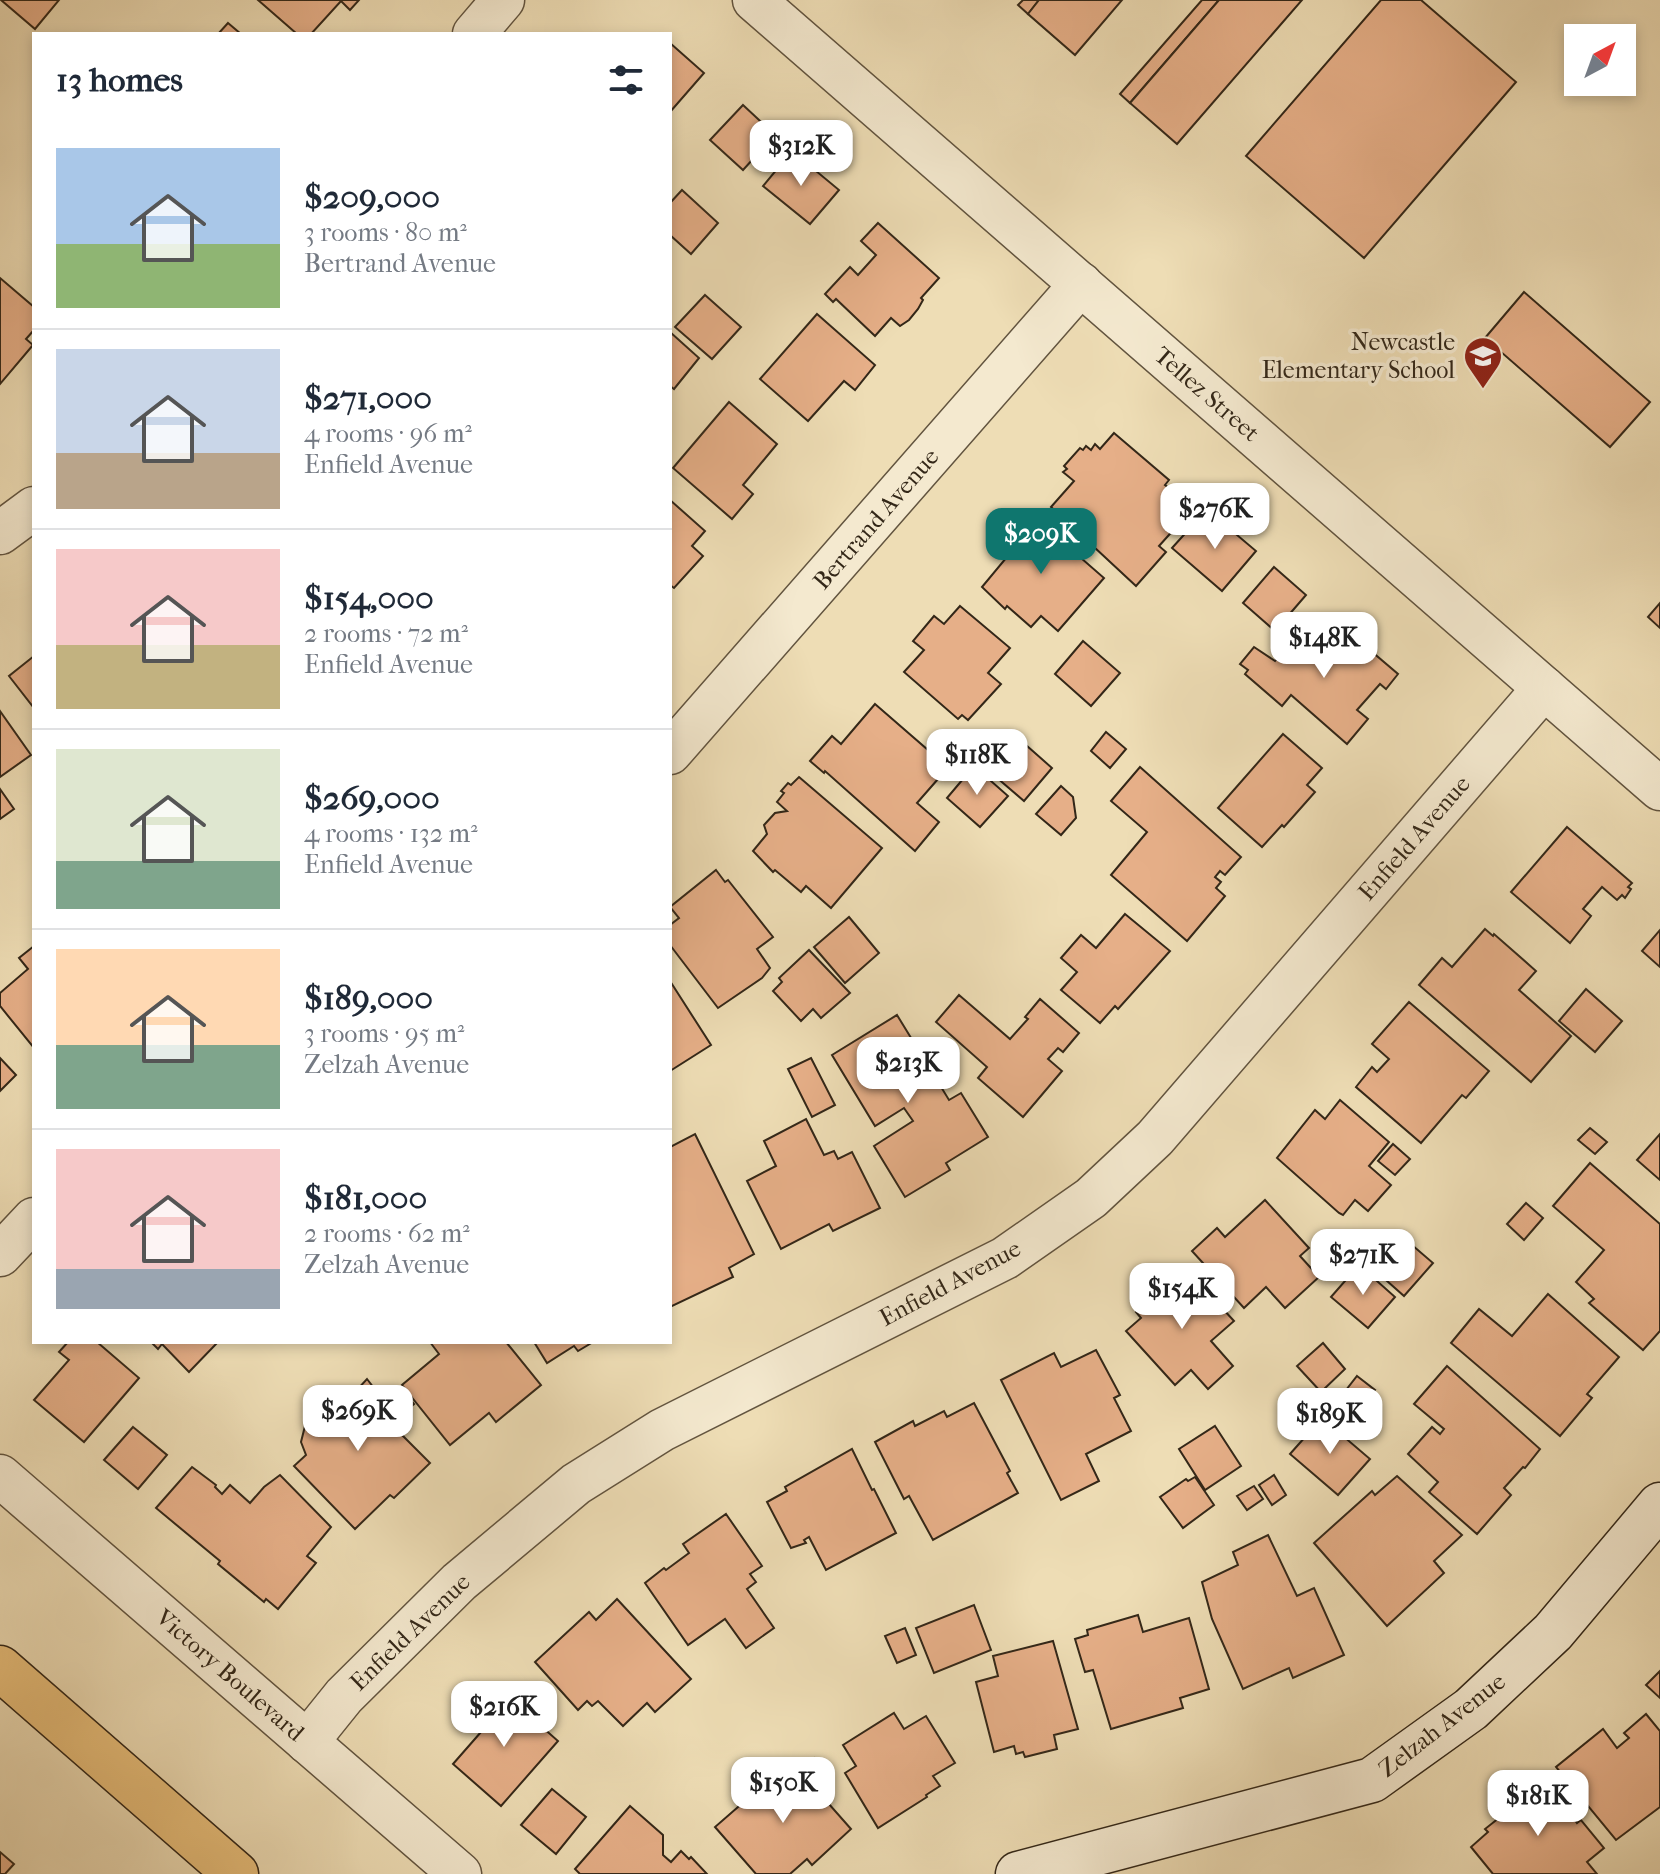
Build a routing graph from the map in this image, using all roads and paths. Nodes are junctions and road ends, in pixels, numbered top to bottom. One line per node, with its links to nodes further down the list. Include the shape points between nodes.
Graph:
1 (503, 0): 3 (street)
2 (754, 0): 4 (street, Tellez Street)
3 (476, 32)
4 (1081, 284): 7 (street, Tellez Street); 8 (street, Bertrand Avenue)
5 (32, 509): 6 (street)
6 (0, 533)
7 (1544, 688): 9 (street, Tellez Street); 15 (street, Enfield Avenue, via 1155,1138 1091,1198 1005,1258 662,1430 576,1484 459,1582 344,1696)
8 (672, 751)
9 (1660, 789)
10 (32, 1221): 11 (street)
11 (0, 1255)
12 (0, 1476): 15 (street, Victory Boulevard)
13 (1660, 1505): 18 (street, Zelzah Avenue, via 1553,1632 1471,1709 1372,1780)
14 (0, 1668): 16 (main road)
15 (307, 1742): 17 (street, Victory Boulevard)
16 (236, 1874)
17 (460, 1874)
18 (1018, 1874)

